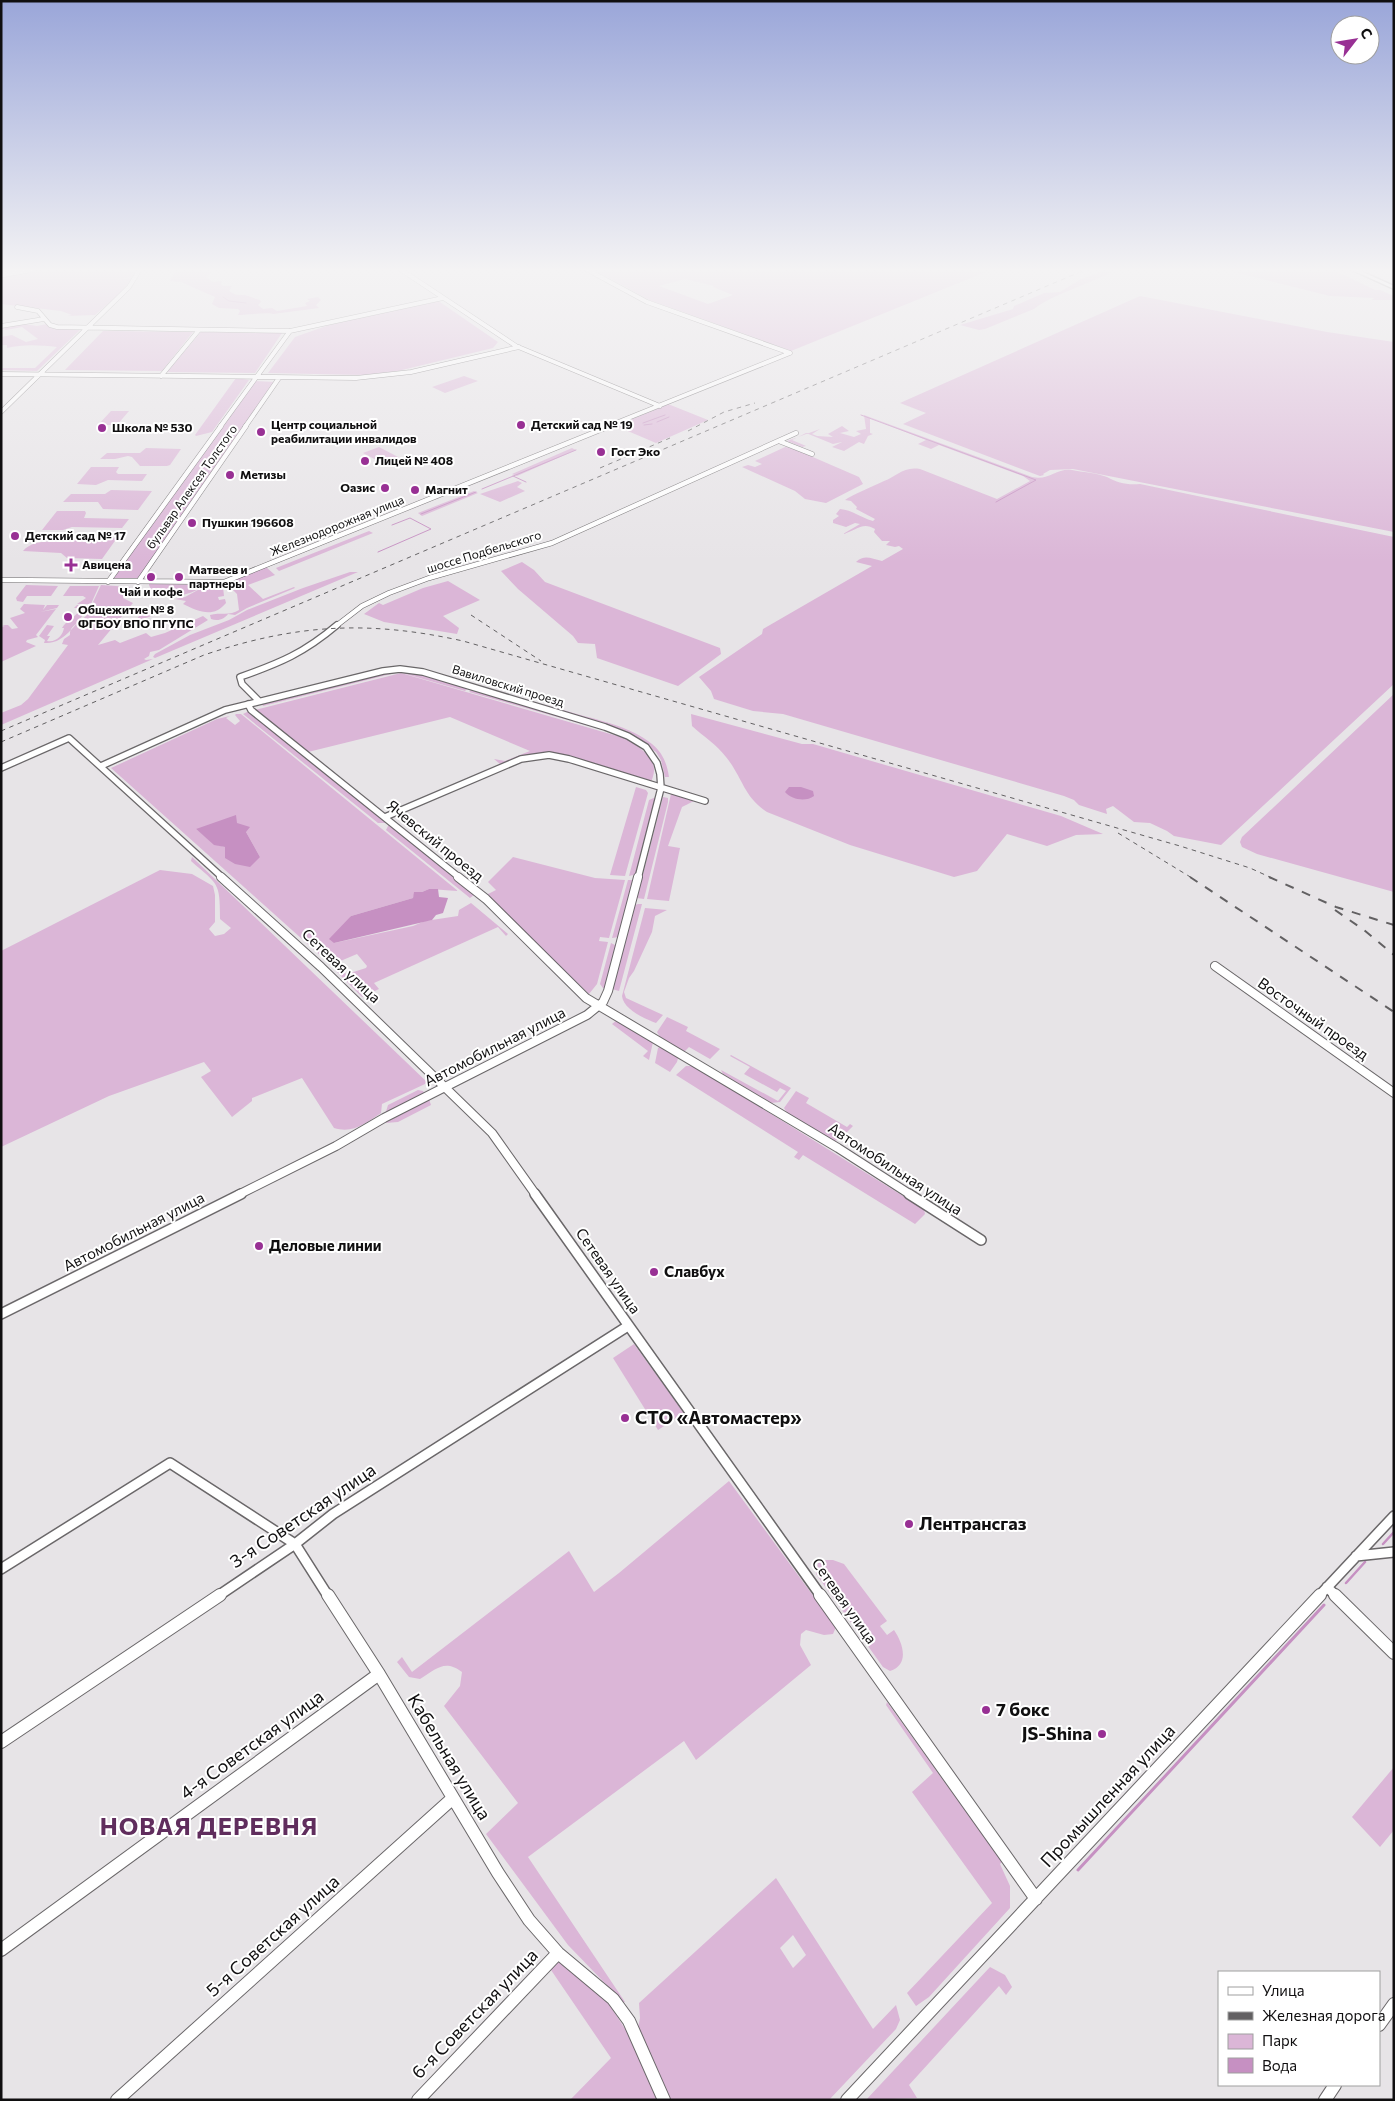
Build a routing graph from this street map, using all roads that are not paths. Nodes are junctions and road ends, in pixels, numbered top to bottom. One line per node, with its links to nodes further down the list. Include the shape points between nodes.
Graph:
1 (47, 367): 8 (street)
2 (168, 367): 9 (street)
3 (263, 367): 10 (street, бульвар Алексея Толстого)
4 (427, 367): 11 (street, via 391,375)
5 (567, 367): 12 (street)
6 (756, 367): 12 (street, Железнодорожная улица)
7 (1, 374): 8 (street)
8 (39, 375): 9 (street); 13 (street)
9 (161, 376): 10 (street)
10 (256, 377): 11 (street); 18 (street, бульвар Алексея Толстого)
11 (279, 378): 19 (street, бульвар Алексея Толстого)
12 (660, 406): 19 (street, Железнодорожная улица, via 224,582)
13 (1, 412)
14 (796, 433): 15 (street, шоссе Подбельского)
15 (779, 441): 16 (street); 20 (street, шоссе Подбельского, via 546,545 380,597 355,610 295,656 240,677 242,684)
16 (812, 454)
17 (1, 580): 18 (street, Железнодорожная улица)
18 (108, 582): 19 (street, Железнодорожная улица)
19 (138, 582)
20 (259, 701): 21 (street, Вавиловский проезд); 24 (street, Вавиловский проезд, via 383,671 416,670 630,737 646,747 658,761)
21 (248, 704): 22 (street, Вавиловский проезд, via 221,712); 26 (street, Ячевский проезд, via 251,710)
22 (101, 766): 23 (street, Сетевая улица, via 69,738); 29 (street, Сетевая улица, via 326,972)
23 (1, 768)
24 (661, 788): 25 (street); 26 (street, via 569,759 542,755 512,762); 28 (street, Вавиловский проезд, via 608,991)
25 (705, 802)
26 (385, 817): 28 (street, Ячевский проезд, via 486,899 586,998)
27 (1215, 966): 30 (street, Восточный проезд)
28 (599, 1006): 29 (street, Автомобильная улица, via 587,1016); 31 (street, Автомобильная улица, via 829,1143)
29 (446, 1088): 32 (street, Автомобильная улица); 33 (street, Сетевая улица, via 492,1133)
30 (1394, 1093)
31 (981, 1240)
32 (1, 1314)
33 (628, 1326): 35 (street, 3-я Советская улица, via 333,1514); 44 (street, Сетевая улица)
34 (1394, 1516): 37 (street, Промышленная улица)
35 (295, 1544): 38 (street, Кабельная улица, via 170,1463); 41 (street, Кабельная улица); 42 (street, 3-я Советская улица)
36 (1394, 1552): 37 (street)
37 (1356, 1556): 39 (street, Промышленная улица)
38 (1, 1569)
39 (1327, 1587): 40 (street); 44 (street, Промышленная улица)
40 (1394, 1654)
41 (379, 1674): 43 (street, Кабельная улица); 45 (street, 4-я Советская улица)
42 (1, 1742)
43 (453, 1798): 46 (street, Кабельная улица, via 529,1920); 50 (street, 5-я Советская улица)
44 (1036, 1899): 53 (street, Промышленная улица)
45 (1, 1950)
46 (558, 1953): 51 (street, 6-я Советская улица); 52 (street, Кабельная улица, via 613,1999 629,2020)
47 (1394, 2004): 48 (street)
48 (1380, 2024)
49 (1334, 2086): 54 (street)
50 (117, 2100)
51 (418, 2100)
52 (664, 2100)
53 (847, 2100)
54 (1324, 2100)

